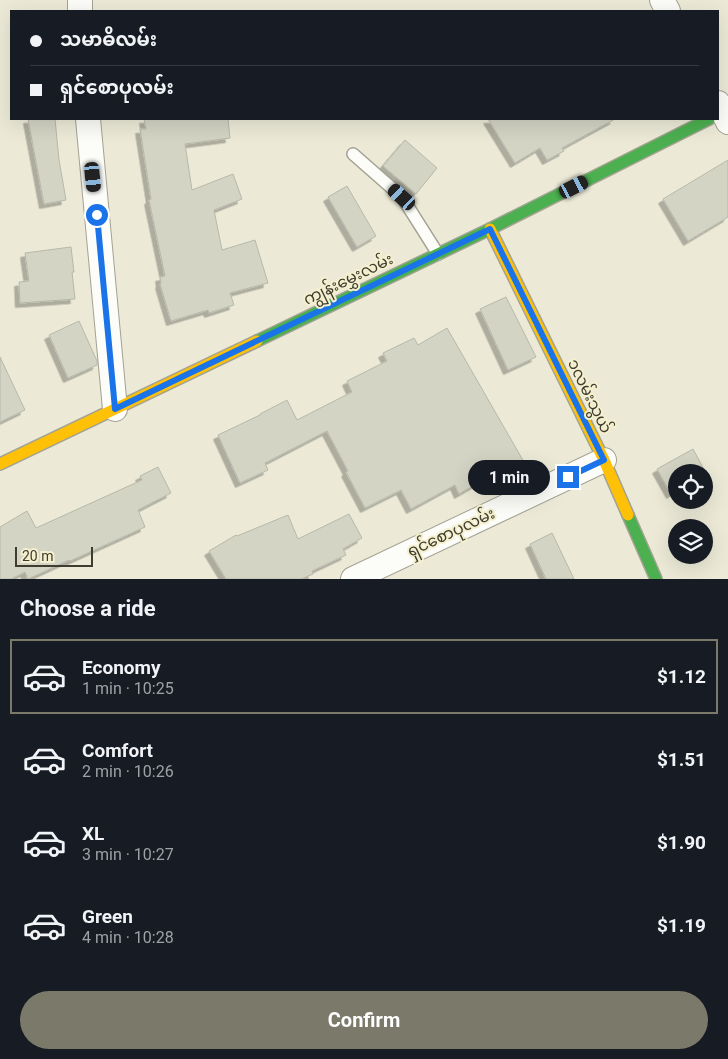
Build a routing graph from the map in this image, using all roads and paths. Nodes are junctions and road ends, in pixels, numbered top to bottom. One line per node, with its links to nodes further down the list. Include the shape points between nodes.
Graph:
1 (88, 120): 6 (street)
2 (706, 120): 4 (street, ကျွန်းမွှေးလမ်း)
3 (353, 154): 5 (lane, via 402,197)
4 (490, 229): 5 (street, ကျွန်းမွှေးလမ်း); 7 (street, ၁လမ်းသွယ်)
5 (438, 254): 6 (street, ကျွန်းမွှေးလမ်း)
6 (115, 409): 8 (street, ကျွန်းမွှေးလမ်း)
7 (604, 460): 9 (street, ရှင်စောပုလမ်း); 10 (street, ၁လမ်းသွယ်)
8 (0, 464)
9 (353, 579)
10 (656, 579)

